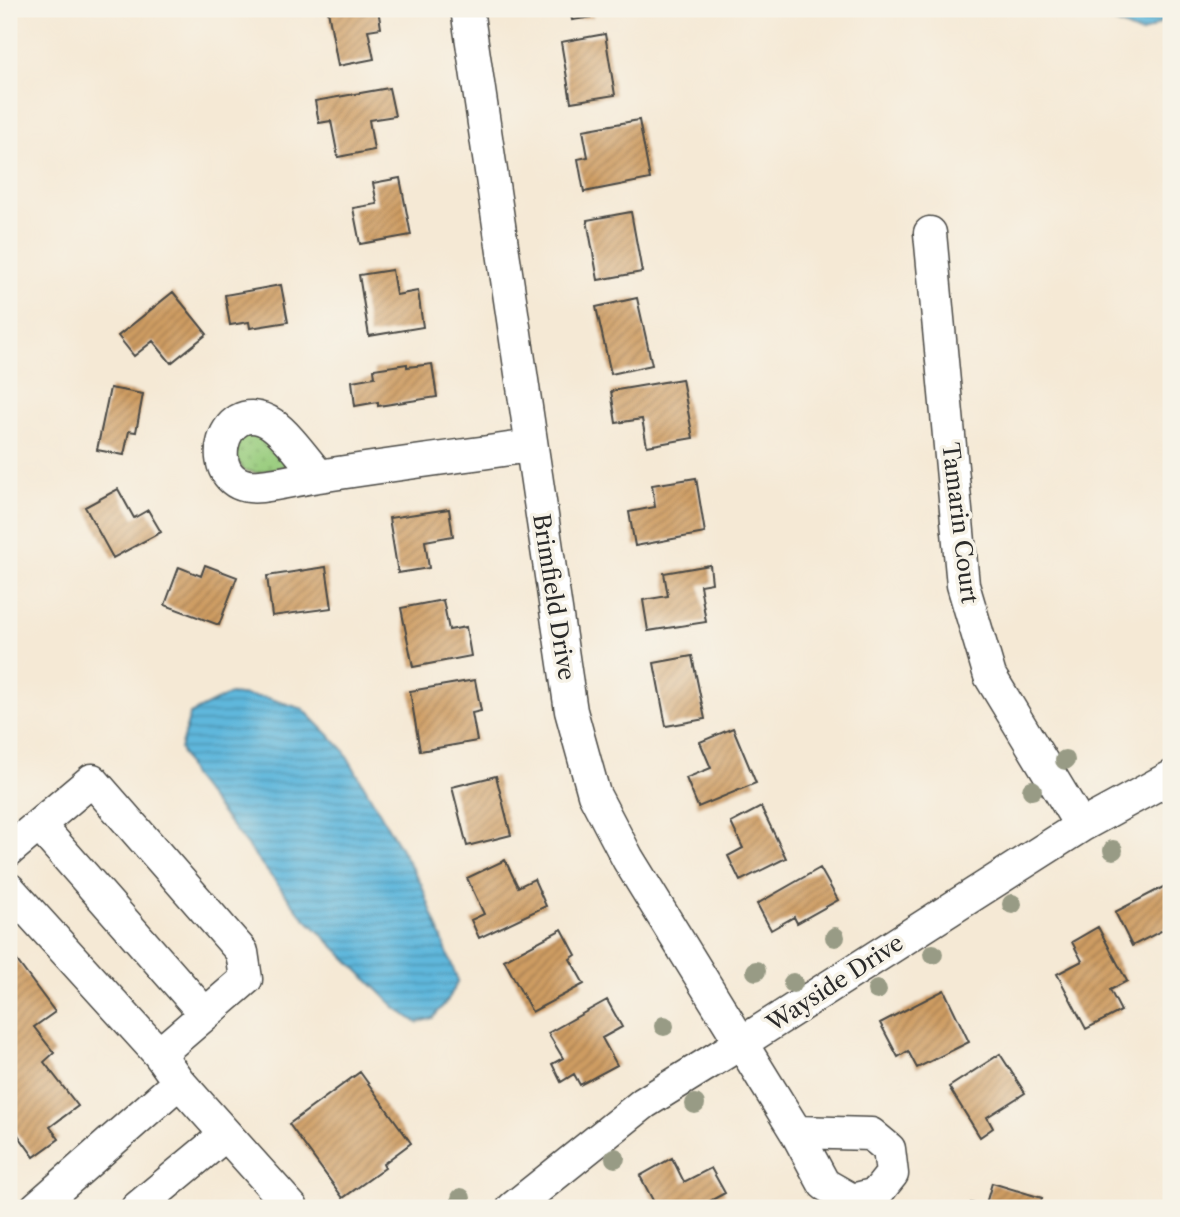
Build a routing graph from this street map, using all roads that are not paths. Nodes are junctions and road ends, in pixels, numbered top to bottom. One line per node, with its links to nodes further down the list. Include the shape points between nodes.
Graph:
1 (467, 9): 3 (street, Brimfield Drive)
2 (930, 233): 7 (street, Tamarin Court, via 963,585 990,676)
3 (531, 446): 4 (street); 11 (street, Brimfield Drive, via 571,711 594,794 628,859)
4 (319, 476)
5 (1171, 777): 7 (street, Wayside Drive)
6 (39, 825): 8 (street); 10 (street); 10 (street, via 92,780 242,952 246,979)
7 (1081, 826): 11 (street, Wayside Drive)
8 (9, 850)
9 (9, 889): 12 (street)
10 (205, 1014): 12 (street)
11 (741, 1043): 14 (street, Brimfield Drive); 19 (street, Wayside Drive, via 644,1104)
12 (159, 1054): 13 (street)
13 (178, 1082): 15 (street); 16 (street)
14 (796, 1132)
15 (225, 1135): 17 (street); 18 (street)
16 (36, 1208)
17 (136, 1208)
18 (292, 1208)
19 (513, 1208)

